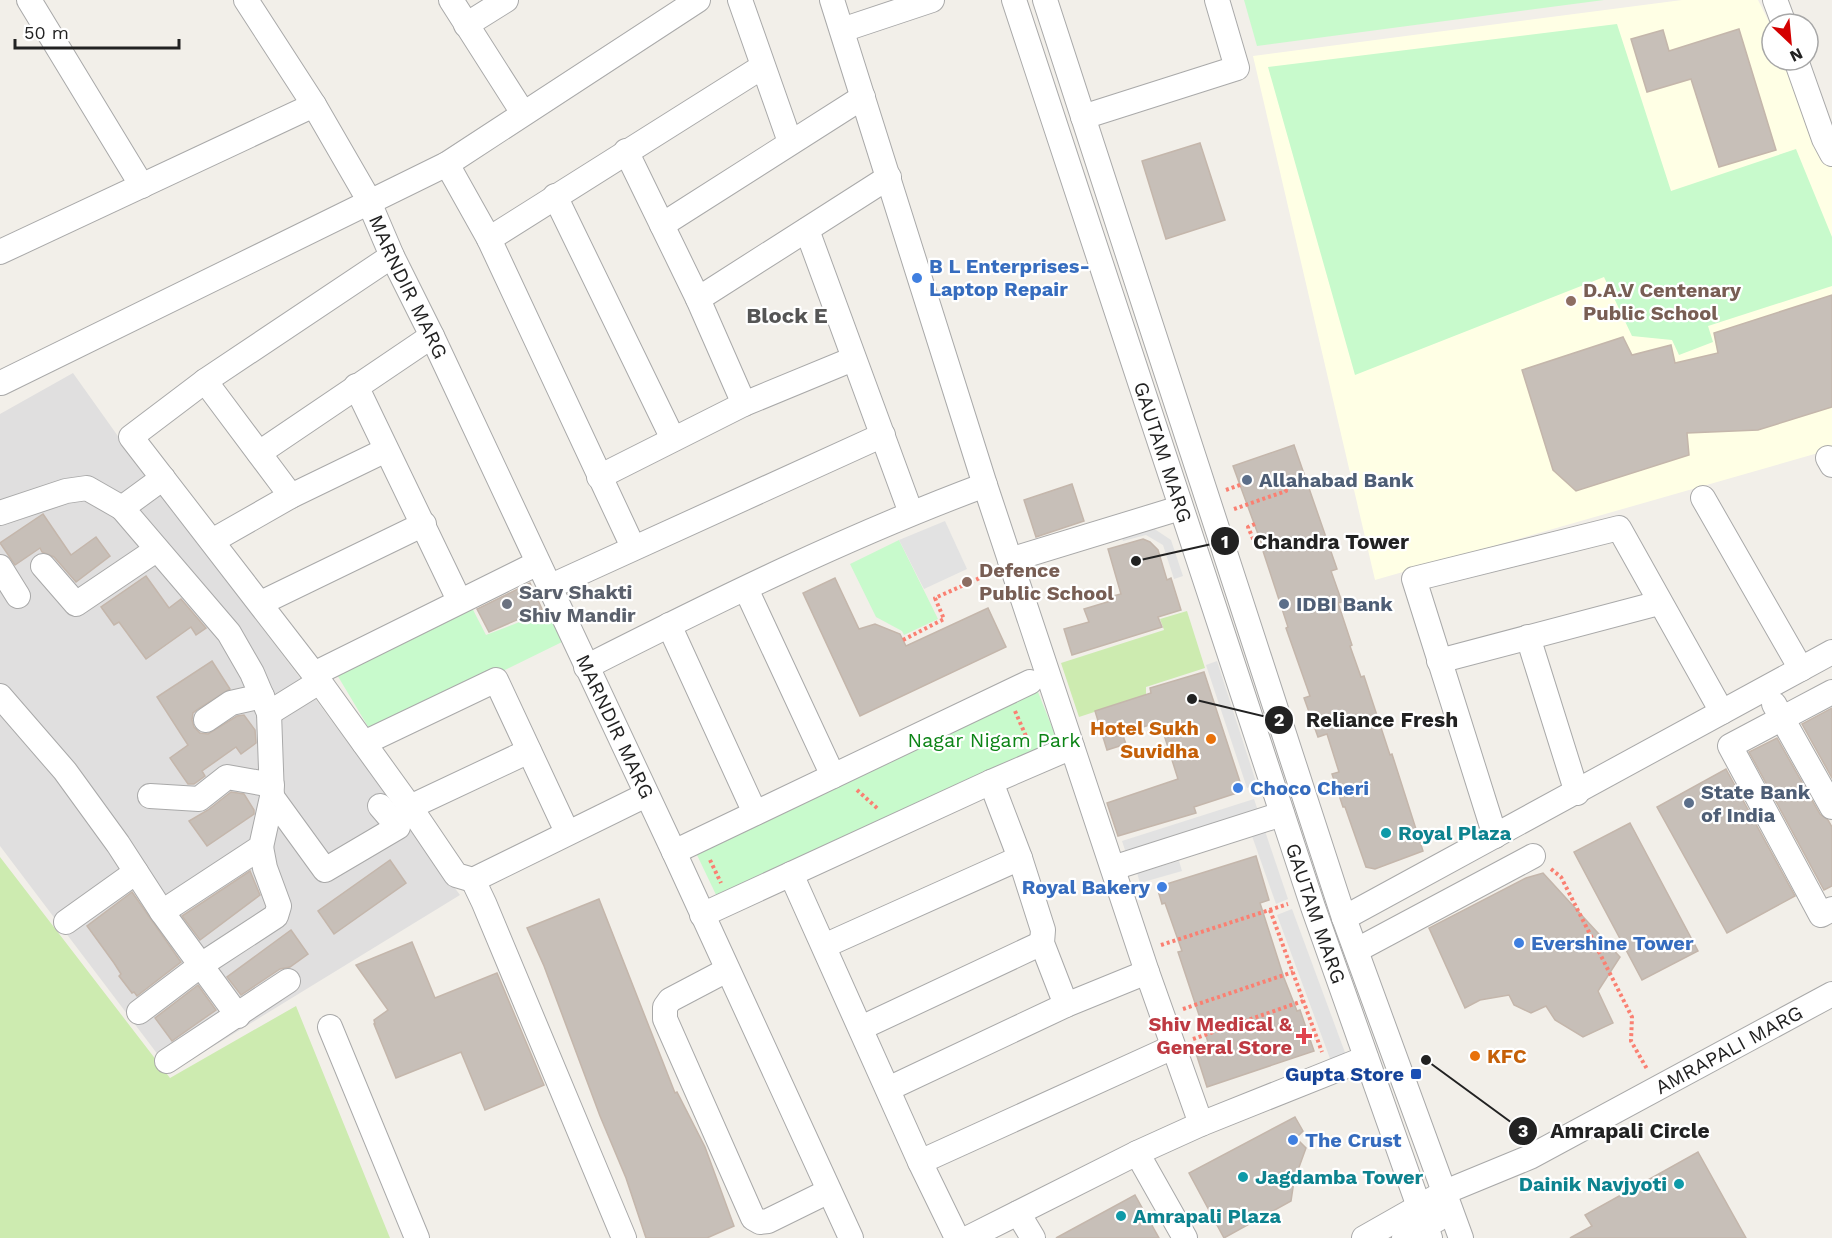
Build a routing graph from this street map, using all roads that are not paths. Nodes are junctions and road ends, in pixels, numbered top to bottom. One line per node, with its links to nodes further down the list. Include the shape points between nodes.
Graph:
1 (28, 0): 25 (street)
2 (246, 0): 17 (street, MARNDIR MARG)
3 (451, 0): 12 (street)
4 (506, 0): 12 (street)
5 (698, 0): 18 (street)
6 (740, 0): 14 (street)
7 (832, 0): 13 (street)
8 (932, 0): 13 (street)
9 (1014, 0): 50 (street, GAUTAM MARG)
10 (1045, 0): 19 (street, GAUTAM MARG)
11 (1217, 0): 19 (street, via 1237,68)
12 (466, 25): 18 (street)
13 (842, 30): 16 (street)
14 (762, 67): 20 (street); 22 (street)
15 (1801, 72): 21 (street)
16 (863, 97): 20 (street); 24 (street)
17 (314, 105): 25 (street); 27 (street, MARNDIR MARG)
18 (523, 113): 23 (street)
19 (1083, 117): 109 (street, GAUTAM MARG)
20 (790, 142): 28 (street)
21 (1829, 143)
22 (626, 151): 26 (street); 28 (street)
23 (447, 164): 27 (street); 30 (street)
24 (889, 177): 29 (street); 46 (street)
25 (142, 186): 31 (street)
26 (555, 196): 30 (street); 41 (street)
27 (370, 203): 32 (street, MARNDIR MARG); 37 (street)
28 (662, 225): 33 (street)
29 (807, 230): 33 (street); 35 (street)
30 (489, 239): 44 (street)
31 (0, 252)
32 (392, 256): 34 (street, MARNDIR MARG); 36 (street)
33 (698, 299): 39 (street)
34 (432, 336): 38 (street); 57 (street, MARNDIR MARG)
35 (854, 358): 39 (street); 40 (street)
36 (205, 381): 43 (street); 45 (street, via 131,437)
37 (1, 383)
38 (356, 386): 42 (street); 43 (street)
39 (744, 404): 41 (street)
40 (883, 435): 52 (street); 55 (street)
41 (673, 439): 44 (street)
42 (386, 450): 47 (street); 53 (street)
43 (259, 453): 47 (street)
44 (599, 477): 55 (street)
45 (163, 478): 49 (street); 54 (street)
46 (985, 485): 52 (street); 60 (street)
47 (291, 496): 54 (street)
48 (1703, 498): 72 (street)
49 (122, 508): 51 (street, via 87,488); 56 (street)
50 (1180, 508): 60 (street); 95 (street, GAUTAM MARG)
51 (0, 513)
52 (911, 513): 62 (street)
53 (424, 524): 64 (street); 65 (street)
54 (212, 541): 65 (street)
55 (633, 547): 61 (street)
56 (156, 550): 58 (street, via 76,604); 78 (street, via 229,633)
57 (538, 563): 61 (street, MARNDIR MARG); 64 (street)
58 (43, 566)
59 (0, 567): 63 (street)
60 (1005, 567): 83 (street)
61 (549, 587): 71 (street, MARNDIR MARG)
62 (746, 589): 67 (street); 85 (street)
63 (18, 596)
64 (459, 600): 73 (street)
65 (261, 603): 73 (street)
66 (1659, 603): 68 (street); 70 (street, via 1619,528 1414,579); 79 (street)
67 (669, 625): 71 (street); 94 (street)
68 (1528, 637): 70 (street); 88 (street)
69 (1832, 652): 72 (street)
70 (1439, 661): 97 (street)
71 (586, 667): 89 (street, MARNDIR MARG)
72 (1801, 669): 75 (street)
73 (316, 678): 78 (street); 82 (street)
74 (1030, 682): 85 (street)
75 (1766, 688): 79 (street); 80 (street)
76 (1832, 692): 80 (street)
77 (0, 696): 103 (street, via 65,771)
78 (265, 705): 81 (street, via 231,703); 87 (street)
79 (1722, 712): 88 (street)
80 (1782, 718): 91 (street); 106 (street, via 1730,746 1821,915)
81 (206, 720)
82 (364, 743): 84 (street, via 496,680); 93 (street)
83 (1072, 747): 86 (street); 102 (street)
84 (529, 752): 93 (street); 96 (street)
85 (842, 781): 94 (street)
86 (991, 782): 101 (street); 104 (street)
87 (272, 791): 90 (street, via 227,777 199,799); 92 (street, via 325,870 398,827); 98 (street)
88 (1577, 793): 97 (street)
89 (646, 795): 96 (street); 99 (street, MARNDIR MARG)
90 (150, 796)
91 (1831, 802)
92 (380, 806)
93 (410, 807): 105 (street, via 456,875)
94 (755, 813): 99 (street)
95 (1282, 814): 102 (street); 125 (street, GAUTAM MARG)
96 (567, 832): 105 (street)
97 (1494, 836): 109 (street)
98 (261, 847): 107 (street); 115 (street, via 279,906 276,916)
99 (674, 852): 108 (street, MARNDIR MARG)
100 (1533, 856): 113 (street)
101 (1020, 858): 111 (street, via 1043,930); 112 (street)
102 (1113, 868): 114 (street)
103 (136, 872): 107 (street); 110 (street)
104 (791, 874): 108 (street); 112 (street)
105 (473, 880): 136 (street)
106 (1832, 909)
107 (162, 912): 115 (street)
108 (702, 915): 116 (street, MARNDIR MARG)
109 (1344, 918): 113 (street, GAUTAM MARG)
110 (66, 922)
111 (1042, 943): 119 (street); 123 (street)
112 (824, 946): 123 (street)
113 (1356, 950): 132 (street, GAUTAM MARG)
114 (1143, 962): 119 (street); 124 (street)
115 (201, 965): 120 (street); 121 (street)
116 (727, 970): 131 (street, MARNDIR MARG); 131 (street, via 670,1000 665,1007 665,1019 753,1218 768,1221)
117 (288, 981): 121 (street)
118 (1830, 999): 132 (street, AMRAPALI MARG)
119 (1066, 1005): 127 (street)
120 (140, 1012)
121 (238, 1016): 126 (street)
122 (330, 1026): 135 (street)
123 (861, 1028): 127 (street)
124 (1173, 1047): 128 (street); 130 (street)
125 (1366, 1058): 128 (street); 134 (street, GAUTAM MARG)
126 (167, 1061)
127 (888, 1089): 130 (street)
128 (1202, 1124): 129 (street)
129 (1137, 1153): 133 (street); 141 (street)
130 (921, 1162): 138 (street)
131 (829, 1191): 137 (street, MARNDIR MARG)
132 (1449, 1202): 134 (street, AMRAPALI MARG); 144 (street, GAUTAM MARG)
133 (1018, 1213): 139 (street); 140 (street)
134 (1424, 1223): 142 (street); 143 (street)
135 (417, 1238)
136 (624, 1238)
137 (851, 1238)
138 (957, 1238)
139 (968, 1238)
140 (1033, 1238)
141 (1185, 1238)
142 (1364, 1238)
143 (1404, 1238)
144 (1461, 1238)

